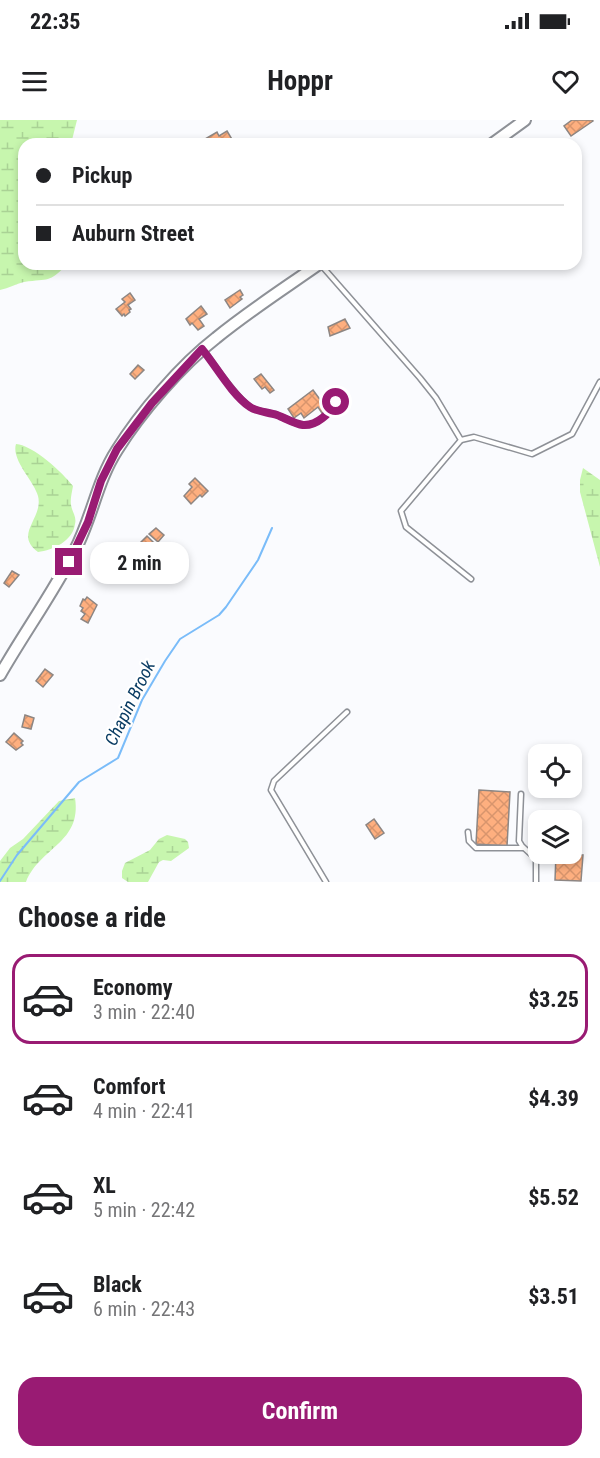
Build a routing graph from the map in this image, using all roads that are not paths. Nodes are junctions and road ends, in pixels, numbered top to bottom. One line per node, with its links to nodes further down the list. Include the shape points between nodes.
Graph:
1 (525, 120): 2 (street)
2 (500, 138)
3 (311, 270): 5 (street)
4 (325, 270): 8 (lane, via 436,398)
5 (202, 349): 7 (lane, via 237,393 257,410 304,425 330,413); 10 (street, via 152,403 117,449 76,549)
6 (600, 382): 8 (lane, via 572,434 540,451 532,454 474,437)
7 (336, 402)
8 (461, 440): 9 (lane, via 401,511 406,526)
9 (471, 579)
10 (0, 675)
11 (347, 712): 15 (lane, via 274,781 270,790)
12 (521, 795): 14 (lane, via 519,841)
13 (468, 832): 14 (lane, via 469,841 476,848)
14 (523, 848): 16 (lane, via 536,859)
15 (326, 882)
16 (536, 882)

